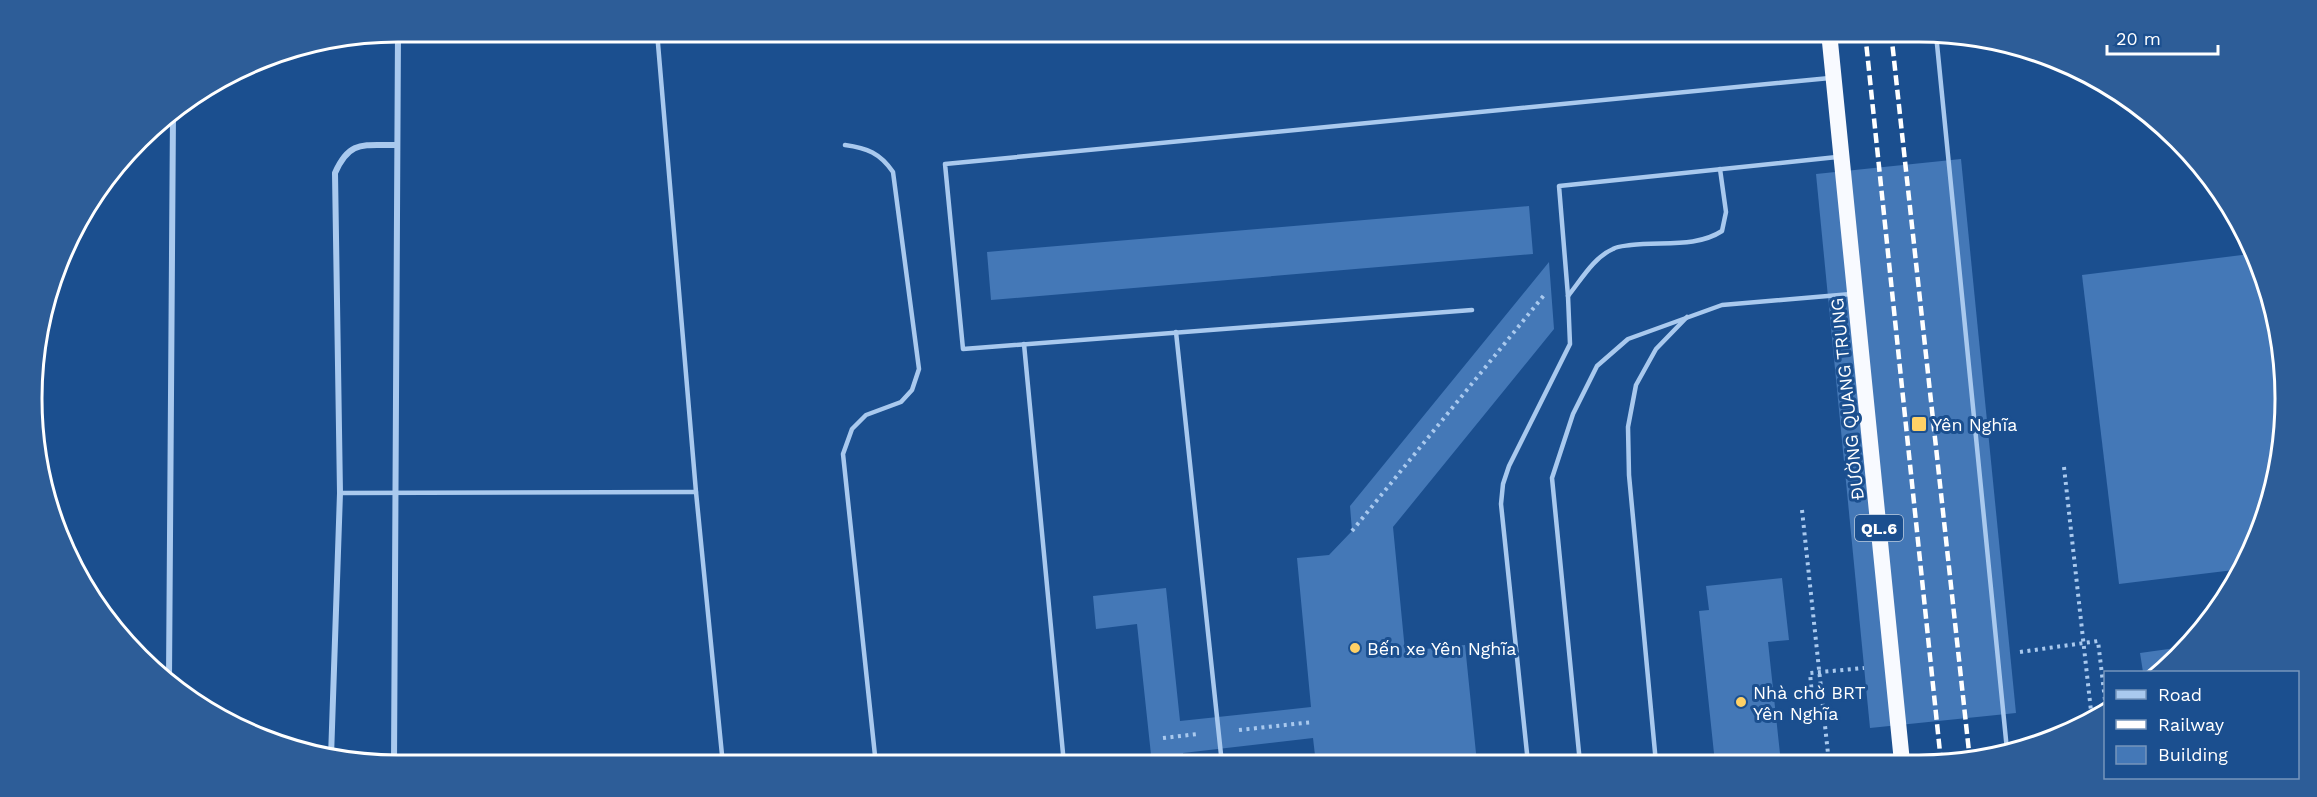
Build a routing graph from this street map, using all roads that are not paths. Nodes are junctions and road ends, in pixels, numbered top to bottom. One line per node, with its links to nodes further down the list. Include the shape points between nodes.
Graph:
1 (398, 42): 7 (street)
2 (658, 42): 17 (lane)
3 (1830, 42): 5 (highway, ĐƯỜNG QUANG TRUNG / QL.6)
4 (1937, 43): 21 (lane)
5 (1833, 77): 9 (highway, ĐƯỜNG QUANG TRUNG / QL.6); 16 (lane, via 945,164 963,349)
6 (173, 122): 20 (street)
7 (397, 145): 18 (street, via 357,147 343,156 335,173); 19 (street)
8 (845, 145): 25 (lane, via 876,153 893,172 920,369 912,390 901,402 866,415 852,429 843,454)
9 (1841, 156): 10 (lane); 11 (highway, ĐƯỜNG QUANG TRUNG / QL.6)
10 (1720, 169): 12 (lane, via 1726,212 1722,231 1696,241 1614,248 1600,257); 12 (lane, via 1559,186)
11 (1857, 294): 14 (lane, via 1722,305); 31 (highway, ĐƯỜNG QUANG TRUNG / QL.6)
12 (1568, 296): 28 (lane, via 1570,344 1503,484)
13 (1472, 310): 15 (lane)
14 (1689, 315): 29 (lane, via 1628,339 1598,366 1573,414 1552,478); 30 (lane, via 1656,349 1636,385 1628,427)
15 (1176, 332): 16 (lane); 27 (lane)
16 (1024, 344): 26 (lane)
17 (696, 492): 19 (lane); 24 (lane)
18 (340, 493): 19 (lane); 22 (street)
19 (395, 493): 23 (street)
20 (169, 672)
21 (2006, 744)
22 (331, 748)
23 (394, 755)
24 (722, 755)
25 (875, 755)
26 (1063, 755)
27 (1221, 755)
28 (1527, 755)
29 (1579, 755)
30 (1655, 755)
31 (1901, 755)

